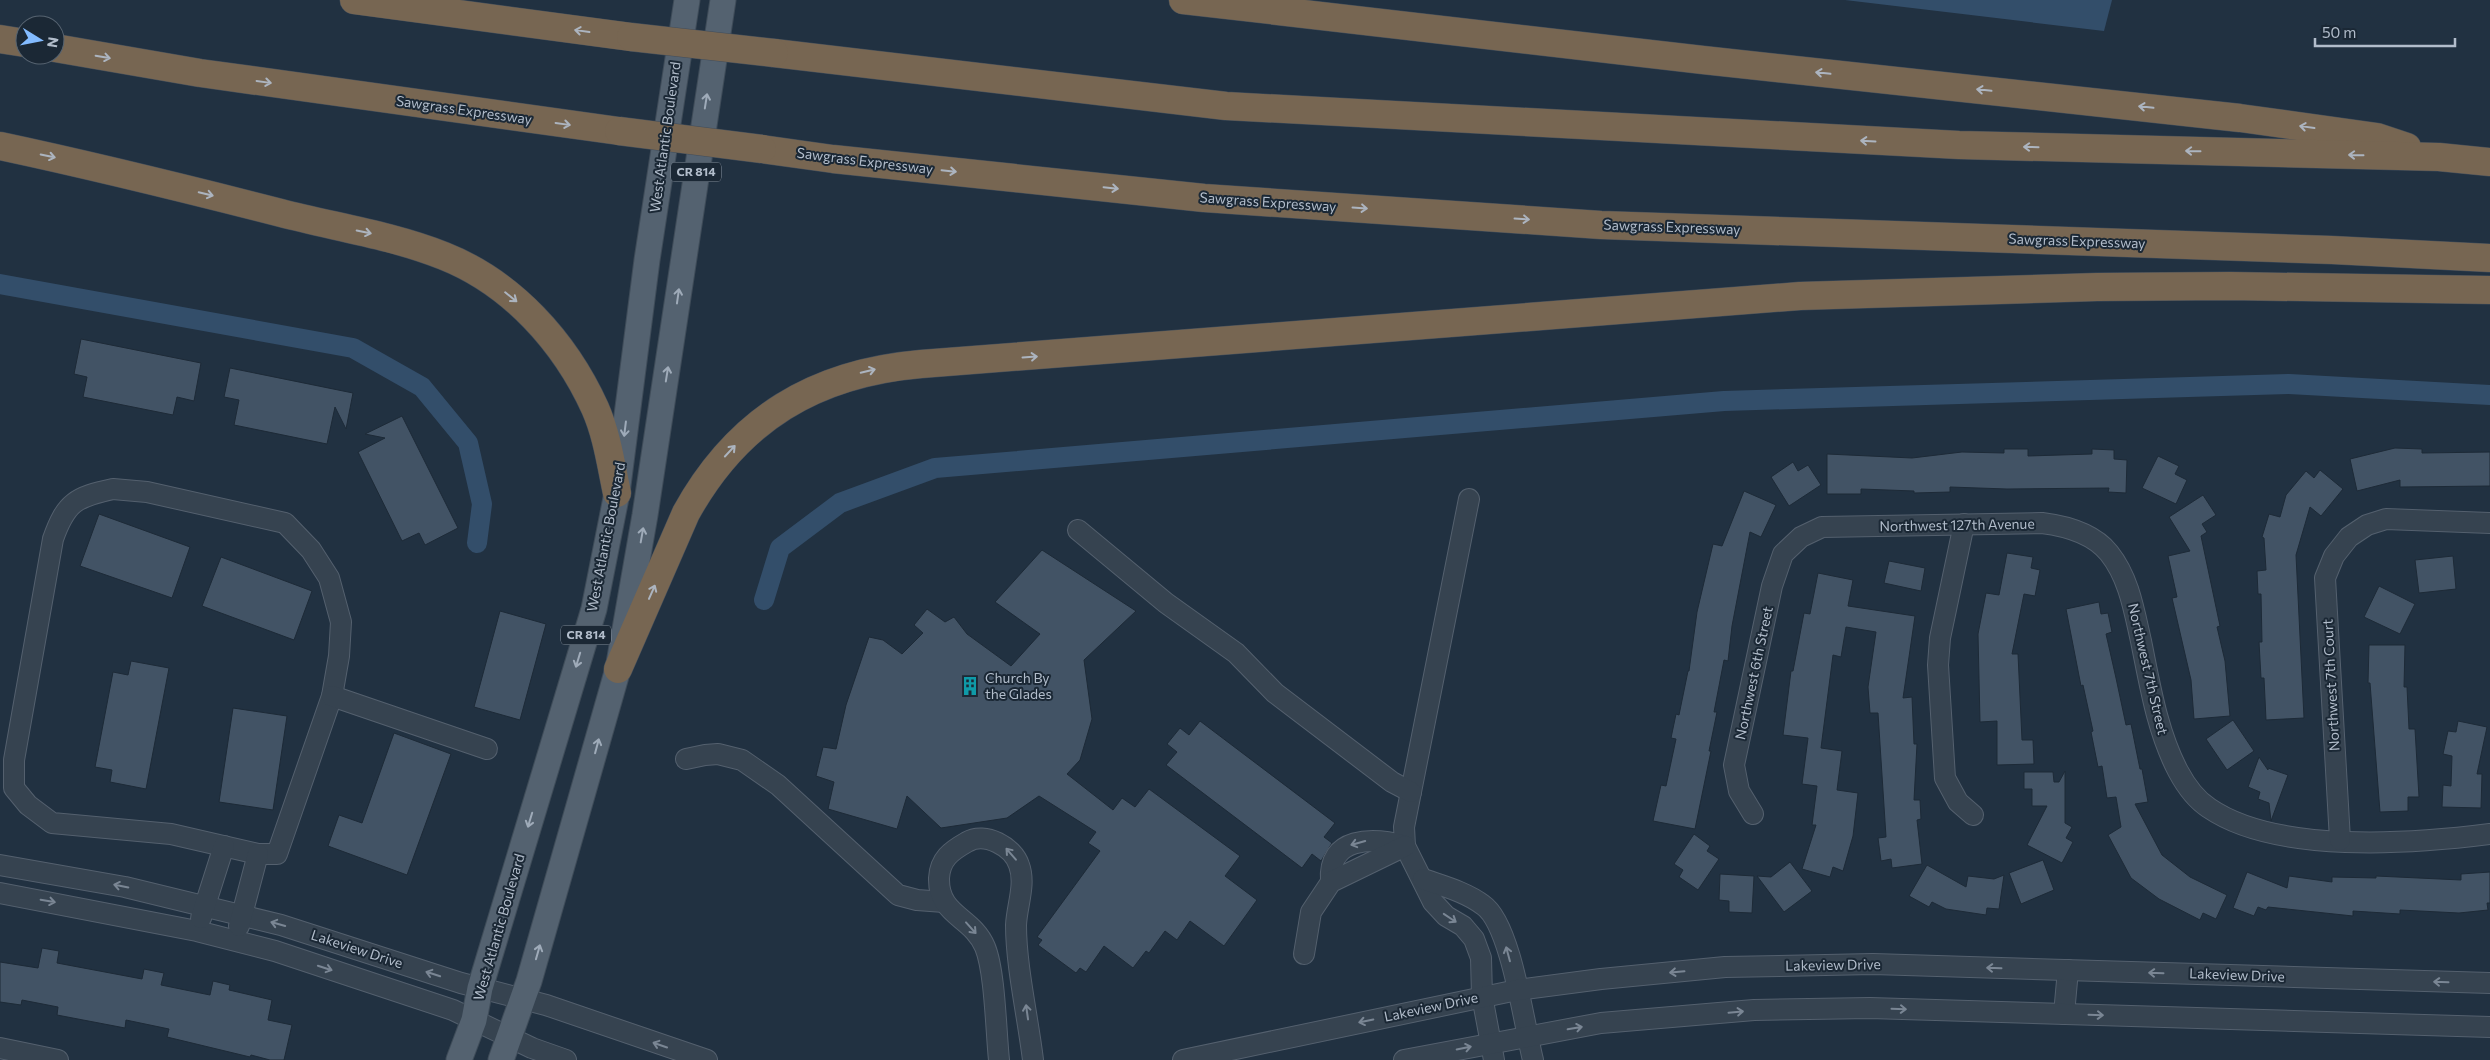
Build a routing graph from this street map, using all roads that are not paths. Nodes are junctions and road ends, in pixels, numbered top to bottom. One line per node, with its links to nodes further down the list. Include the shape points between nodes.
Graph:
1 (354, 0): 9 (highway, one-way to 1, bridge, via 1959,145 1226,106 631,37)
2 (687, 0): 13 (main road, West Atlantic Boulevard / CR 814, one-way to 13, via 647,260)
3 (723, 0): 20 (main road, CR 814, one-way to 3, via 647,505)
4 (1183, 0): 9 (highway, one-way to 4, via 2377,137 2240,118)
5 (0, 39): 6 (highway)
6 (15, 41)
7 (65, 50): 11 (highway, Sawgrass Expressway, one-way to 11, bridge, via 200,73 833,159 1204,198 1601,225)
8 (0, 146): 13 (highway, one-way to 13, via 372,234 444,256 471,268 535,319 569,362 595,408)
9 (2439, 157): 10 (highway)
10 (2490, 162)
11 (2490, 258)
12 (2490, 290): 20 (highway, one-way to 12, via 686,513 719,463 773,413 817,388 868,371 1800,296 2106,287)
13 (617, 494): 44 (main road, West Atlantic Boulevard / CR 814, one-way to 44, via 594,609)
14 (1469, 498): 25 (street)
15 (2490, 523): 29 (street, Northwest 7th Court, via 2386,519 2367,525 2349,538 2334,556 2326,578)
16 (1964, 524): 18 (street, Northwest 127th Avenue, via 1822,527); 19 (street, Northwest 127th Avenue, via 2042,523 2066,526 2087,536); 27 (street, via 1940,638 1938,665 1945,778 1958,802)
17 (1078, 530): 25 (street, via 1166,603 1236,653 1276,693 1392,782)
18 (1801, 537): 26 (street, Northwest 6th Street, via 1782,554 1772,586 1734,765 1739,791)
19 (2108, 552): 29 (street, Northwest 7th Street, via 2132,599 2156,713 2171,757 2189,790 2208,808 2258,832 2293,838)
20 (618, 669): 47 (main road, CR 814, one-way to 20)
21 (332, 696): 22 (street); 24 (street, via 342,622 329,578 311,550 285,523 147,492 113,489 84,495 61,515 52,539); 32 (street, via 277,854)
22 (487, 749)
23 (686, 759): 36 (street, via 718,754 742,760 778,785 898,894 917,900)
24 (7, 790): 30 (street, via 52,823 170,834)
25 (1411, 792): 31 (street, via 1404,827)
26 (1753, 814)
27 (1973, 815)
28 (2490, 834): 29 (street, Northwest 7th Street, via 2387,842)
29 (2340, 840)
30 (224, 846): 32 (street); 37 (street)
31 (1405, 846): 34 (street); 41 (street, via 1374,840 1357,842 1342,849 1330,870 1331,882 1311,912)
32 (258, 854): 38 (street)
33 (0, 865): 37 (street, Lakeview Drive, one-way to 33, via 125,887)
34 (1423, 879): 45 (street, one-way to 34, via 1500,926 1484,905); 46 (street, one-way to 46, via 1433,902 1446,916 1464,926 1474,939 1481,958)
35 (0, 893): 39 (street, Lakeview Drive, one-way to 39)
36 (944, 902): 60 (street, one-way to 60, via 972,926 985,948); 61 (street, one-way to 36, via 1016,926 1022,882 1019,864 1009,849 991,840 971,839 949,852 940,868 939,890)
37 (205, 906): 38 (street, Lakeview Drive); 39 (street)
38 (242, 915): 40 (street); 44 (street, Lakeview Drive, one-way to 38)
39 (197, 931): 40 (street, Lakeview Drive)
40 (235, 940): 49 (street, Lakeview Drive, one-way to 49, via 454,1010)
41 (1304, 954)
42 (2068, 970): 43 (street, Lakeview Drive, one-way to 42); 45 (street, Lakeview Drive, one-way to 45, via 1873,964 1726,967); 48 (street)
43 (2490, 983)
44 (480, 988): 47 (street, Lakeview Drive); 49 (main road, West Atlantic Boulevard / CR 814)
45 (1517, 990): 46 (street, Lakeview Drive); 51 (street)
46 (1482, 996): 54 (street); 62 (street, Lakeview Drive, one-way to 62)
47 (523, 999): 52 (main road, CR 814); 59 (street, Lakeview Drive, one-way to 47)
48 (2064, 1014): 50 (street, one-way to 50); 51 (street, one-way to 48, via 1601,1023 1754,1010 1870,1008)
49 (474, 1020): 52 (street, Lakeview Drive); 56 (main road, West Atlantic Boulevard / CR 814)
50 (2490, 1027)
51 (1527, 1036): 54 (street); 64 (street)
52 (510, 1037): 57 (main road, CR 814); 58 (street, Lakeview Drive)
53 (0, 1048): 55 (street)
54 (1492, 1052): 63 (street, one-way to 54)
55 (58, 1060)
56 (459, 1060)
57 (501, 1060)
58 (566, 1060)
59 (707, 1060)
60 (999, 1060)
61 (1033, 1060)
62 (1183, 1060)
63 (1404, 1060)
64 (1533, 1060)

